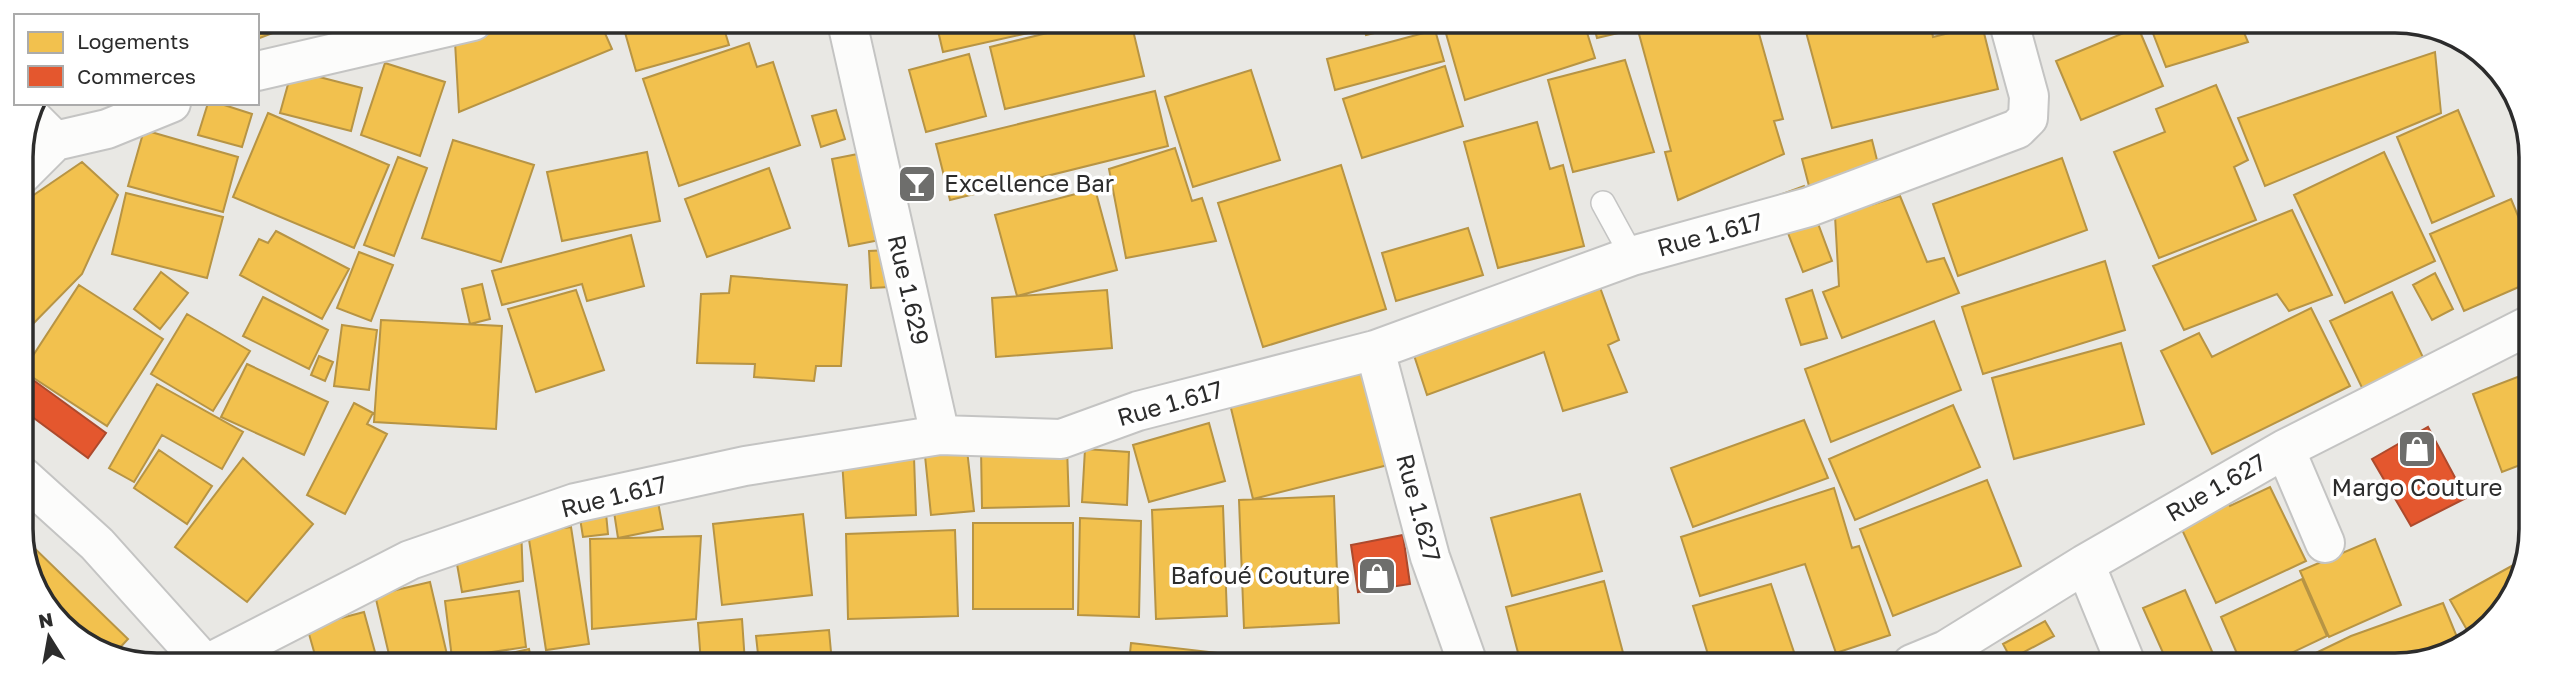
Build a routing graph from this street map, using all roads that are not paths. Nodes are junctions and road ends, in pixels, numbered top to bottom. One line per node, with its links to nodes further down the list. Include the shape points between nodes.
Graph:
1 (421, 33): 4 (street)
2 (849, 33): 12 (street, Rue 1.629)
3 (2012, 33): 9 (street, Rue 1.617, via 2029,96 2028,118 2017,129 1809,207)
4 (259, 71)
5 (166, 105): 6 (street, via 107,129)
6 (42, 128): 7 (street)
7 (34, 146)
8 (1603, 202): 9 (lane)
9 (1632, 256): 11 (street, Rue 1.617)
10 (2519, 331): 13 (street, Rue 1.627)
11 (1375, 350): 12 (street, Rue 1.617, via 1138,411 1061,439); 17 (street, Rue 1.627, via 1430,557)
12 (940, 435): 21 (street, Rue 1.617, via 746,467 575,503 411,560)
13 (2285, 449): 15 (street); 16 (street, Rue 1.627)
14 (33, 486): 20 (street, via 97,544)
15 (2325, 543)
16 (2085, 564): 18 (street, Rue 1.627); 19 (street)
17 (1464, 652)
18 (1949, 652)
19 (2121, 652)
20 (195, 653)
21 (229, 653)

